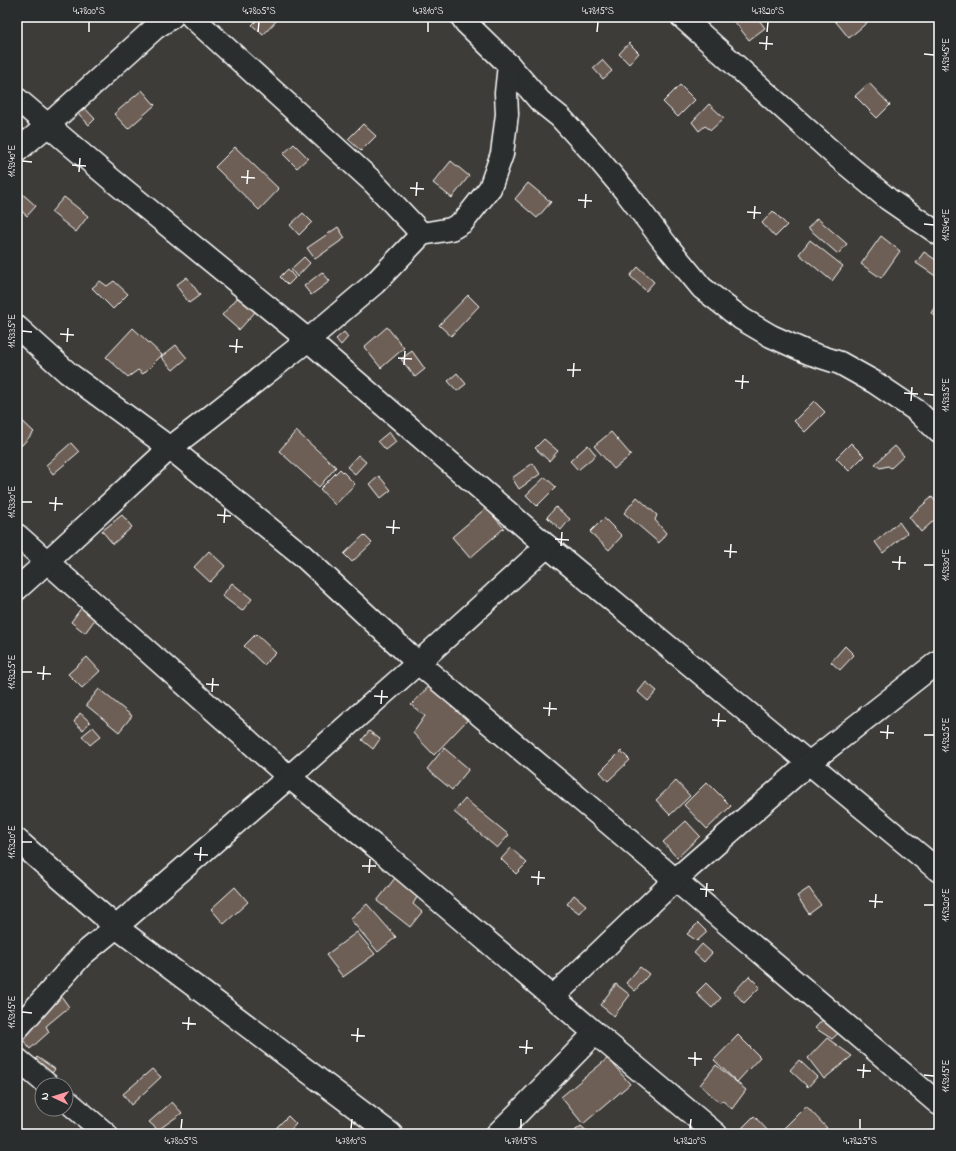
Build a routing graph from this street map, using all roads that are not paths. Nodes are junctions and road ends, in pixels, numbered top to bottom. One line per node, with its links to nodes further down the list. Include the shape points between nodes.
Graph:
1 (172, 17): 7 (street, via 155,28)
2 (192, 17): 9 (street, via 372,181)
3 (462, 17): 5 (street)
4 (682, 17): 10 (street, via 833,153 888,199)
5 (510, 65): 9 (street, via 502,154 490,188 463,222 451,229); 13 (street, via 540,101 560,117 626,192 702,288 742,319 771,336 840,363 874,382 917,411)
6 (17, 99): 7 (street)
7 (48, 125): 8 (street); 12 (street)
8 (17, 151)
9 (422, 234): 12 (street, via 375,283)
10 (939, 234)
11 (17, 327): 14 (street, via 68,373)
12 (308, 340): 14 (street); 16 (street)
13 (939, 432)
14 (170, 448): 17 (street); 20 (street, via 302,555)
15 (17, 535): 17 (street)
16 (547, 546): 20 (street); 21 (street)
17 (47, 562): 18 (street); 22 (street)
18 (17, 589)
19 (939, 661): 21 (street)
20 (418, 663): 22 (street); 25 (street)
21 (809, 763): 24 (street); 25 (street)
22 (289, 777): 26 (street); 27 (street, via 381,851)
23 (17, 840): 26 (street)
24 (939, 871)
25 (675, 880): 27 (street); 32 (street)
26 (116, 927): 28 (street, via 82,955); 35 (street)
27 (552, 996): 29 (street)
28 (17, 1029)
29 (595, 1033): 36 (street); 37 (street)
30 (17, 1058): 31 (street)
31 (39, 1077)
32 (939, 1104)
33 (74, 1107): 34 (street)
34 (106, 1134)
35 (392, 1134)
36 (497, 1134)
37 (716, 1134)

